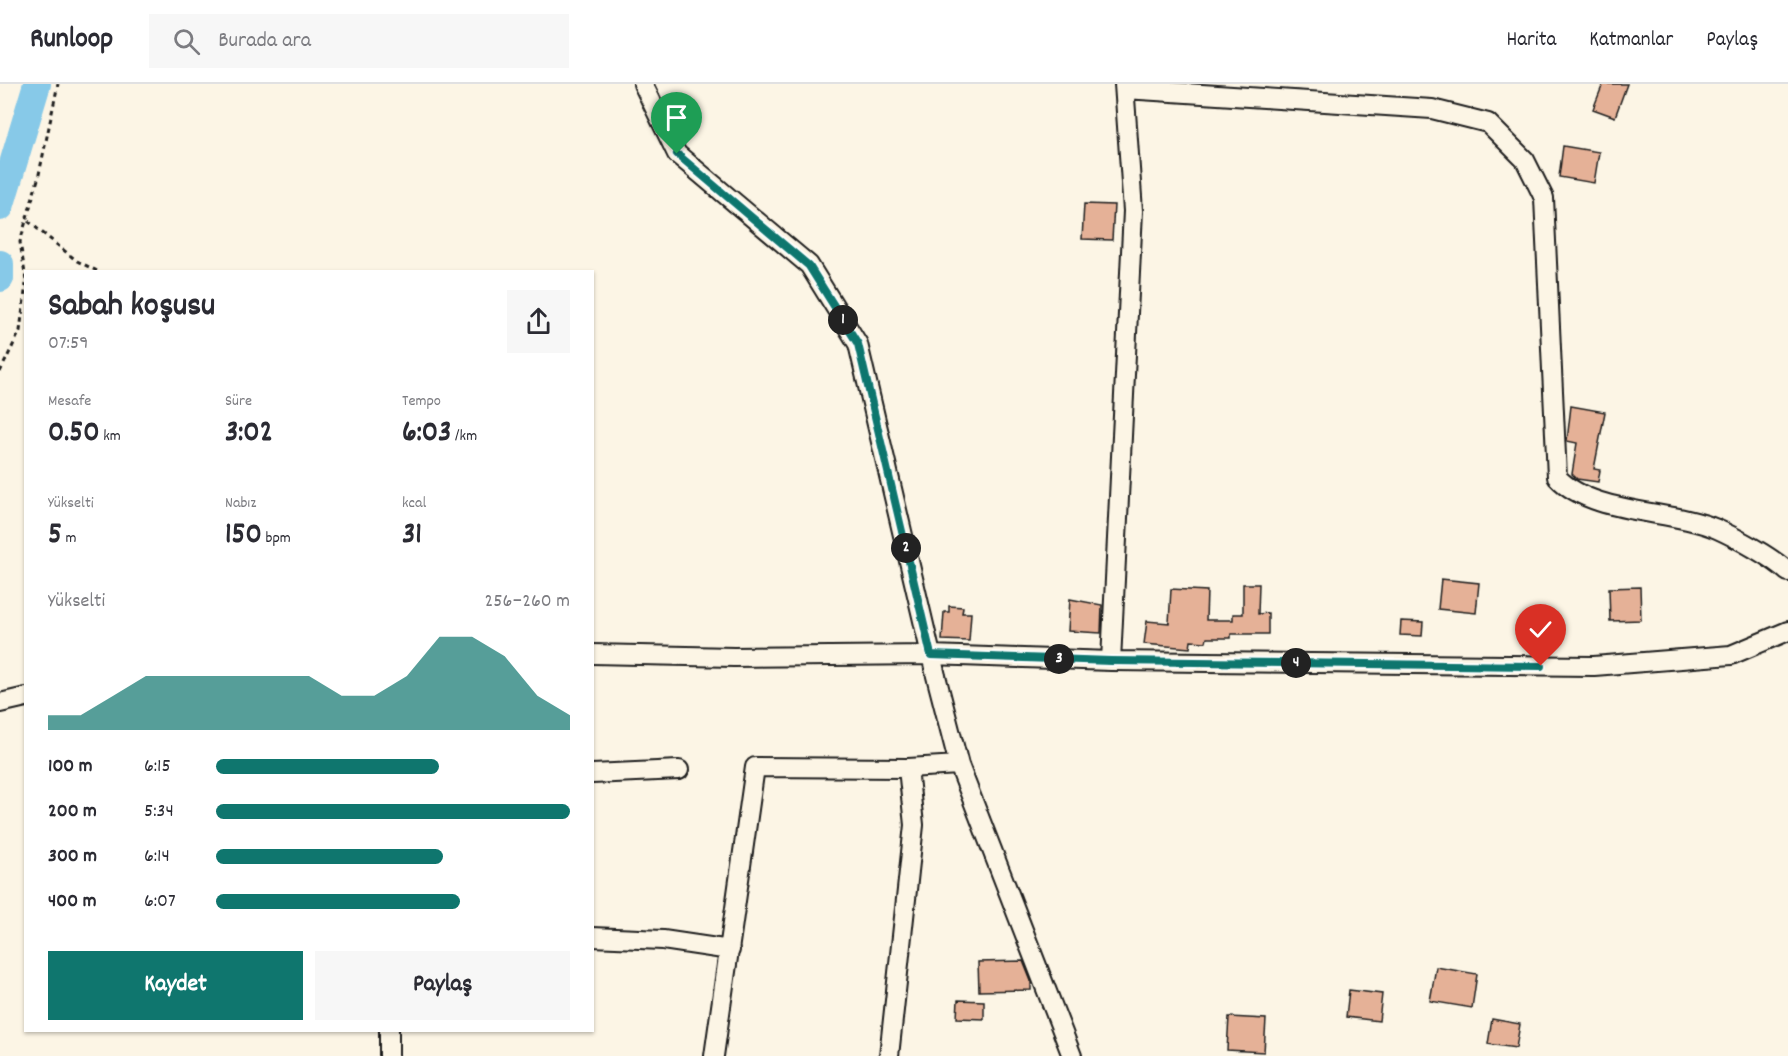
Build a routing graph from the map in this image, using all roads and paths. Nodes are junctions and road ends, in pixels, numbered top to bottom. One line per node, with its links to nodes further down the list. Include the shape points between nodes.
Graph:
1 (58, 84): 4 (path)
2 (643, 84): 13 (street, via 677,154 809,266 858,344)
3 (1125, 87): 9 (street, via 1432,109 1488,123 1525,160 1545,198 1557,477 1568,488 1607,503 1716,529); 12 (street, via 1132,210)
4 (28, 220): 5 (path, via 20,242); 6 (path, via 76,261)
5 (24, 270)
6 (95, 270)
7 (24, 298): 8 (path, via 20,331)
8 (0, 372)
9 (1788, 572)
10 (1788, 631): 12 (street, via 1731,655 1594,666)
11 (594, 654): 13 (street)
12 (1111, 661): 13 (street)
13 (933, 664): 16 (street)
14 (24, 697): 15 (street)
15 (0, 703)
16 (959, 765): 17 (street); 26 (street)
17 (908, 768): 21 (street, via 755,767); 25 (street, via 914,825)
18 (679, 770): 19 (street)
19 (594, 774)
20 (594, 937): 21 (street, via 663,940)
21 (729, 950): 24 (street)
22 (389, 1032): 23 (street)
23 (389, 1056)
24 (714, 1056)
25 (889, 1056)
26 (1072, 1056)

